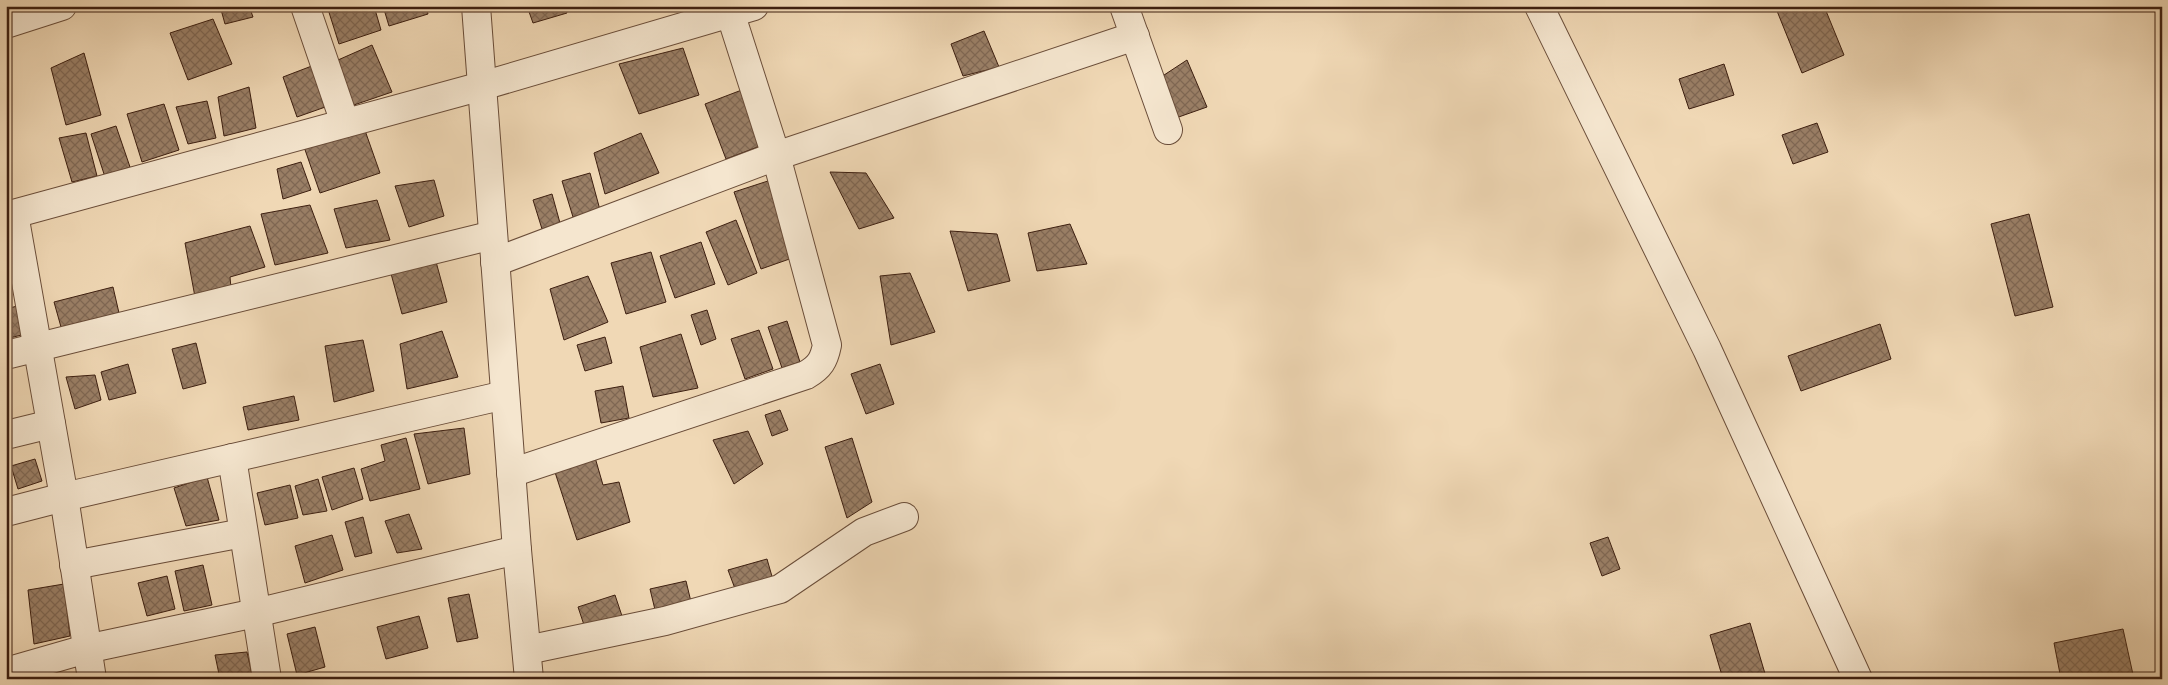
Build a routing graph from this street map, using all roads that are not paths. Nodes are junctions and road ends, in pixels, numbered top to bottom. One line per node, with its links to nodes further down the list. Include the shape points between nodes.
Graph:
1 (62, 6): 7 (street)
2 (305, 6): 10 (street)
3 (476, 6): 9 (street)
4 (1124, 6): 8 (street)
5 (1539, 6): 36 (street, via 1708,349)
6 (738, 9): 9 (street); 12 (street)
7 (6, 24)
8 (1135, 36): 11 (street); 12 (street)
9 (482, 86): 10 (street); 14 (street)
10 (345, 123): 13 (street)
11 (1168, 130)
12 (776, 156): 15 (street); 22 (street, via 827,345 824,359 815,370)
13 (10, 215): 16 (street)
14 (493, 235): 15 (street); 16 (street)
15 (496, 262): 18 (street)
16 (37, 347): 17 (street); 19 (street)
17 (6, 355)
18 (505, 396): 21 (street); 22 (street)
19 (50, 424): 20 (street); 23 (street)
20 (6, 435)
21 (232, 458): 23 (street); 26 (street)
22 (511, 473): 27 (street)
23 (64, 497): 24 (street); 28 (street)
24 (6, 512)
25 (904, 517): 31 (street, via 864,532 780,589 665,621)
26 (243, 533): 28 (street); 29 (street)
27 (517, 550): 29 (street); 31 (street)
28 (74, 565): 30 (street)
29 (256, 613): 30 (street); 34 (street)
30 (86, 649): 32 (street); 33 (street)
31 (527, 650): 35 (street)
32 (6, 672)
33 (92, 679)
34 (267, 679)
35 (529, 679)
36 (1858, 679)

